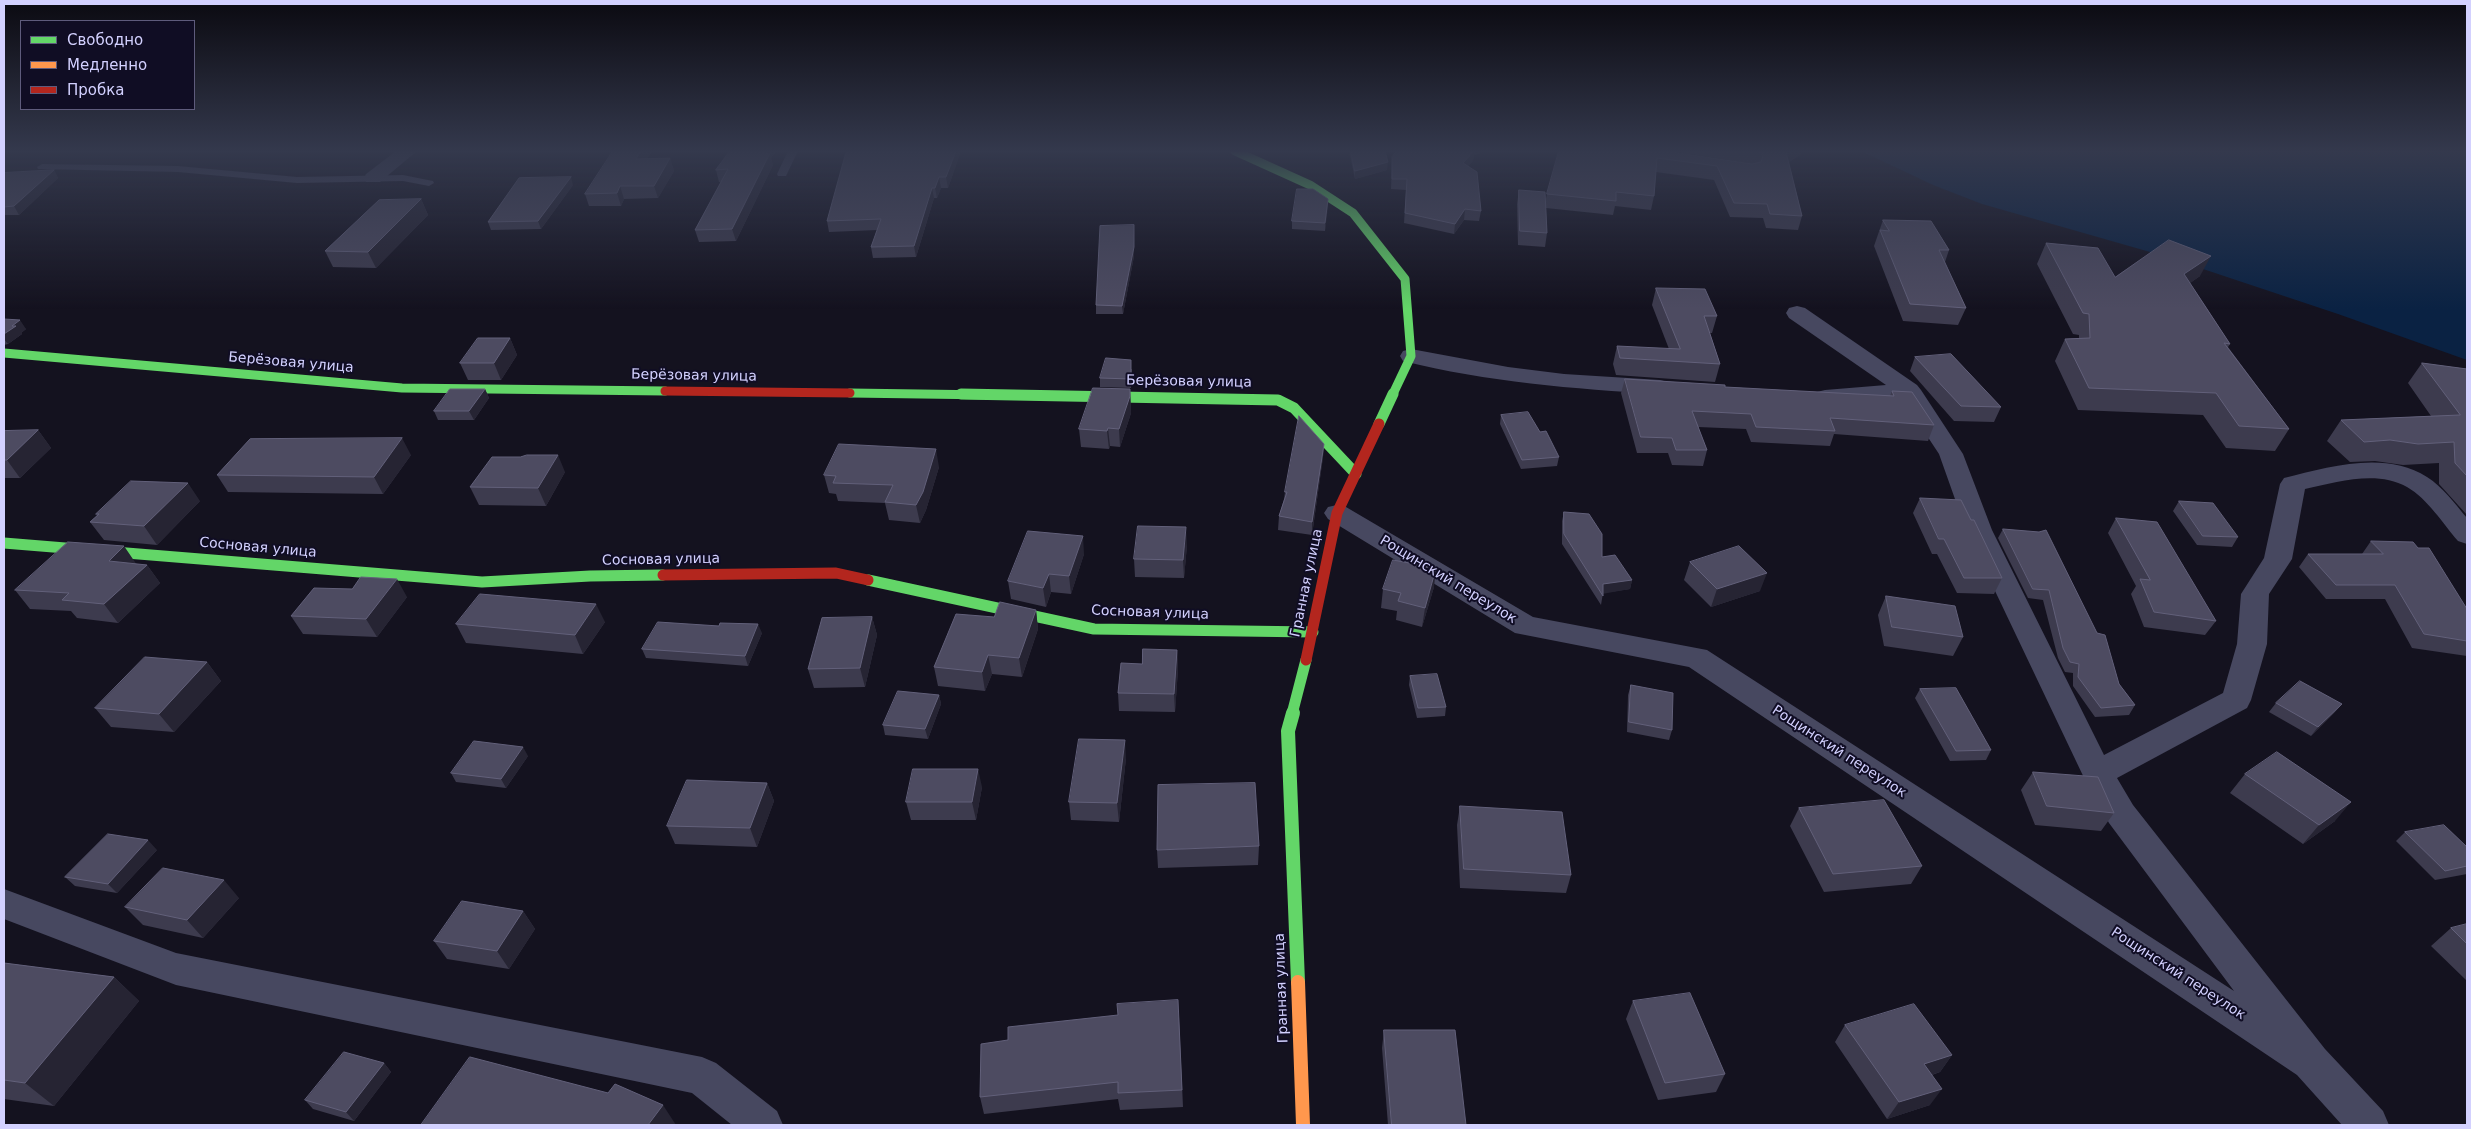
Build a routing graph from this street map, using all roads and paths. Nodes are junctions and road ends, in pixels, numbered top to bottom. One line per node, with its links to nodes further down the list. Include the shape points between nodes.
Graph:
1 (1339, 204): 4 (street, Гранная улица, via 1353,213 1406,279)
2 (1797, 313): 6 (street)
3 (4, 353): 8 (street, Берёзовая улица, via 402,388 1261,398 1278,400 1294,408)
4 (1411, 356): 5 (street, via 1564,381); 8 (street, Гранная улица)
5 (1682, 388)
6 (1909, 390): 7 (street, via 1842,396); 13 (street, via 1951,454 1979,530)
7 (1800, 395)
8 (1356, 474): 9 (street, Гранная улица)
9 (1337, 513): 12 (street, Гранная улица); 15 (street, Рощинский переулок, via 1525,626 1697,658)
10 (2467, 535): 13 (street, via 2416,482 2400,476 2358,471 2293,484 2278,559 2255,594 2252,644 2236,700)
11 (4, 543): 12 (street, Сосновая улица, via 482,582 590,576 836,573 1094,629)
12 (1313, 632): 17 (street, Гранная улица, via 1288,731)
13 (2098, 773): 15 (street, via 2121,814)
14 (4, 904): 16 (street, via 176,969 702,1076)
15 (2311, 1062): 18 (street)
16 (763, 1125)
17 (1303, 1125)
18 (2369, 1125)

